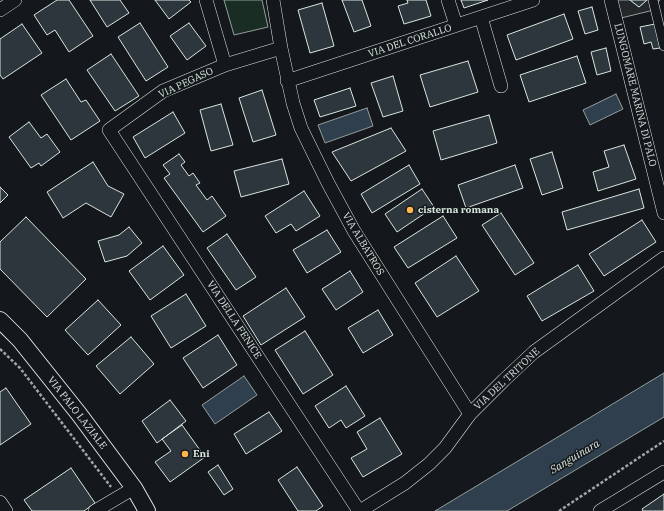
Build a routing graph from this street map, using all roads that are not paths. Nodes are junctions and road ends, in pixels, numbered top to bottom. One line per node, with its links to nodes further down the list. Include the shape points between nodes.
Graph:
1 (206, 0): 11 (street)
2 (273, 0): 10 (street, VIA ALBATROS)
3 (448, 0): 8 (street)
4 (533, 0): 7 (street, VIA DEL CORALLO)
5 (611, 0): 15 (street, LUNGOMARE MARINA DI PALO)
6 (653, 0): 9 (street)
7 (481, 17): 8 (street, VIA DEL CORALLO); 13 (street)
8 (456, 25): 12 (street, VIA DEL CORALLO)
9 (664, 46)
10 (281, 48): 11 (street, VIA PEGASO); 12 (street, VIA ALBATROS)
11 (225, 65): 14 (street, VIA PEGASO, via 162,92)
12 (287, 81): 18 (street, VIA ALBATROS, via 302,128 339,204)
13 (501, 86)
14 (109, 130): 25 (street, VIA DELLA FENICE)
15 (664, 213)
16 (664, 258): 18 (street, VIA DEL TRITONE, via 534,352)
17 (0, 320): 20 (street, VIA PALO LAZIALE, via 25,346)
18 (470, 414): 25 (street, VIA DEL TRITONE, via 445,448 429,464 405,483)
19 (664, 472): 26 (street)
20 (134, 488): 23 (street); 24 (street, VIA PALO LAZIALE)
21 (0, 502): 22 (street)
22 (6, 511)
23 (95, 511)
24 (147, 511)
25 (360, 511)
26 (600, 511)

